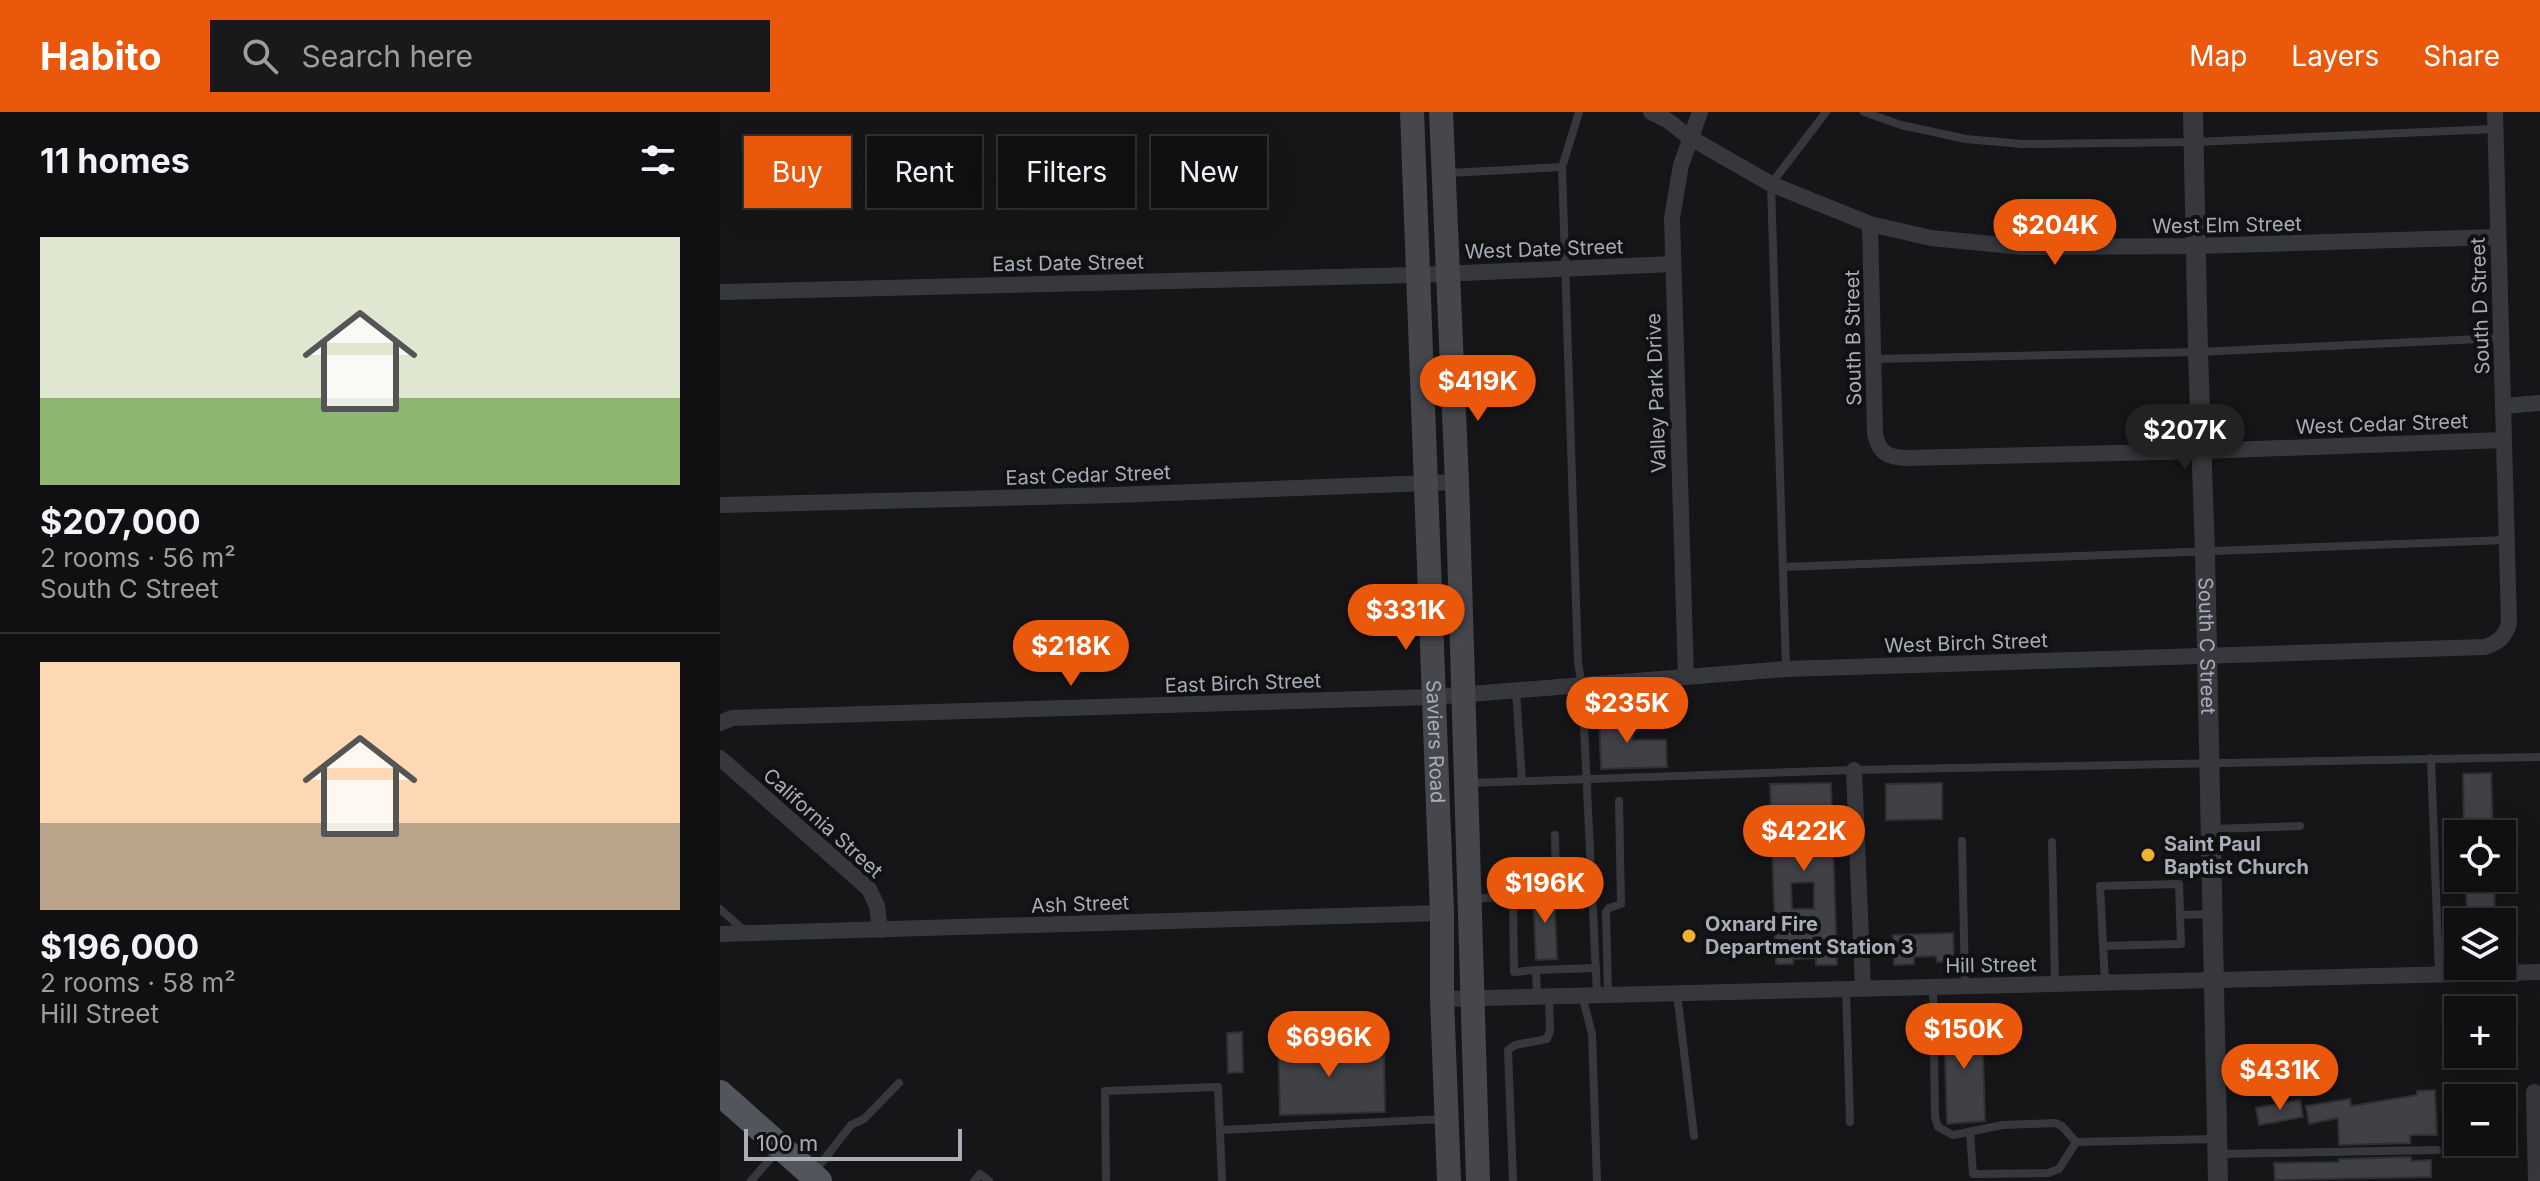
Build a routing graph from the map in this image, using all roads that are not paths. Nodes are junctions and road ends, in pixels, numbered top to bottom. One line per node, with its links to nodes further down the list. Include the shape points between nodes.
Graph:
1 (1412, 112): 21 (main road, Saviers Road)
2 (1441, 112): 13 (main road, Saviers Road)
3 (1579, 112): 12 (lane)
4 (1651, 112): 10 (street, West Elm Street)
5 (1700, 112): 10 (street, Valley Park Drive)
6 (1826, 112): 14 (lane)
7 (1864, 112): 11 (lane, via 1966,139 2022,144)
8 (2193, 112): 11 (street, South C Street)
9 (2495, 121): 11 (lane); 16 (street, South D Street)
10 (1689, 137): 14 (street, West Elm Street); 18 (street, Valley Park Drive, via 1672,218)
11 (2194, 142): 17 (street, South C Street)
12 (1562, 167): 13 (lane); 19 (lane)
13 (1444, 174): 20 (main road, Saviers Road)
14 (1771, 184): 15 (street, West Elm Street); 36 (lane)
15 (1870, 224): 17 (street, West Elm Street, via 1931,238 2008,246); 25 (street, South B Street)
16 (2498, 237): 17 (street, West Elm Street); 23 (street, South D Street)
17 (2197, 246): 24 (street, South C Street)
18 (1673, 264): 19 (street, West Date Street); 40 (street, Valley Park Drive)
19 (1564, 268): 20 (street, West Date Street); 41 (lane)
20 (1447, 273): 21 (street, West Date Street); 31 (main road, Saviers Road)
21 (1417, 275): 22 (street, East Date Street); 32 (main road, Saviers Road)
22 (720, 292)
23 (2501, 338): 24 (lane); 27 (street, South D Street)
24 (2198, 352): 25 (lane); 30 (street, South C Street)
25 (1873, 359): 29 (street, South B Street, via 1875,433)
26 (2540, 403): 27 (street)
27 (2503, 406): 28 (street, South D Street)
28 (2503, 440): 30 (street, West Cedar Street); 34 (street, South D Street)
29 (1881, 451): 30 (street, West Cedar Street, via 1905,458)
30 (2202, 451): 35 (street, South C Street)
31 (1457, 482): 32 (street, East Cedar Street); 43 (main road, Saviers Road)
32 (1424, 484): 33 (street, East Cedar Street); 44 (main road, Saviers Road)
33 (720, 505)
34 (2506, 540): 35 (lane); 37 (street, South D Street, via 2509,623)
35 (2205, 553): 36 (lane); 38 (street, South C Street)
36 (1783, 567): 39 (lane)
37 (2500, 640): 38 (street, West Birch Street, via 2485,647)
38 (2207, 657): 39 (street, West Birch Street); 49 (street, South C Street)
39 (1786, 669): 40 (street, West Birch Street)
40 (1686, 677): 41 (street, West Birch Street)
41 (1582, 686): 42 (street, West Birch Street); 51 (lane)
42 (1516, 691): 43 (street, West Birch Street); 52 (lane)
43 (1461, 695): 44 (street, West Birch Street); 53 (main road, Saviers Road)
44 (1432, 697): 45 (street, East Birch Street, via 732,718); 65 (main road, Saviers Road)
45 (720, 723)
46 (2540, 757): 48 (lane)
47 (720, 758): 68 (street, California Street, via 869,889)
48 (2431, 758): 49 (lane); 75 (lane)
49 (2210, 763): 50 (lane); 56 (street, South C Street)
50 (1854, 770): 51 (lane); 81 (street)
51 (1587, 778): 52 (lane); 60 (lane)
52 (1522, 781): 53 (lane)
53 (1464, 784): 63 (main road, Saviers Road)
54 (1619, 801): 83 (lane, via 1621,904 1606,912)
55 (2300, 826): 56 (lane)
56 (2210, 829): 66 (street, South C Street)
57 (1555, 835): 61 (lane)
58 (1962, 841): 79 (lane)
59 (2052, 842): 78 (lane)
60 (1591, 882): 61 (lane); 72 (lane)
61 (1556, 883): 62 (lane, via 1512,885)
62 (1513, 896): 63 (lane); 73 (lane, via 1514,972)
63 (1468, 899): 85 (main road, Saviers Road)
64 (720, 909): 69 (lane)
65 (1442, 913): 68 (street, Ash Street); 86 (main road, Saviers Road)
66 (2211, 914): 67 (lane); 76 (street, South C Street)
67 (2180, 915): 71 (lane, via 2181,944); 71 (lane, via 2179,884 2100,886)
68 (880, 930): 69 (street, Ash Street)
69 (748, 933): 70 (street, Ash Street)
70 (720, 934)
71 (2103, 946): 77 (lane)
72 (1596, 968): 73 (lane); 83 (lane)
73 (1536, 970): 84 (lane)
74 (2540, 972): 75 (street, Hill Street)
75 (2439, 975): 76 (street, Hill Street)
76 (2213, 980): 77 (street, Hill Street); 97 (street, South C Street)
77 (2105, 982): 78 (street, Hill Street)
78 (2055, 983): 79 (street, Hill Street)
79 (1965, 985): 80 (street, Hill Street)
80 (1933, 986): 81 (street, Hill Street); 93 (lane, via 1935,1117 1941,1130 1953,1135)
81 (1855, 988): 82 (street, Hill Street); 91 (lane)
82 (1677, 992): 83 (street, Hill Street); 94 (lane)
83 (1595, 994): 84 (street, Hill Street); 108 (lane)
84 (1543, 996): 85 (street, Hill Street); 107 (lane, via 1547,1039 1508,1050)
85 (1471, 998): 86 (street, Hill Street); 106 (main road, Saviers Road)
86 (1442, 999): 90 (main road, Saviers Road)
87 (899, 1083): 99 (lane, via 864,1119 851,1125)
88 (2534, 1092): 110 (street)
89 (726, 1102): 96 (main road)
90 (1447, 1118): 92 (lane); 105 (main road, Saviers Road)
91 (1850, 1122)
92 (1221, 1130): 103 (lane, via 1218,1087 1105,1091); 104 (lane)
93 (1970, 1132): 95 (lane, via 2055,1123); 95 (lane, via 1973,1174 2048,1173 2059,1169)
94 (1694, 1136)
95 (2076, 1142): 97 (lane)
96 (781, 1146): 99 (main road); 100 (lane)
97 (2217, 1147): 98 (lane); 109 (street, South C Street)
98 (2437, 1150)
99 (816, 1178)
100 (751, 1181)
101 (974, 1181): 102 (lane, via 980,1174)
102 (989, 1181)
103 (1106, 1181)
104 (1222, 1181)
105 (1449, 1181)
106 (1478, 1181)
107 (1513, 1181)
108 (1597, 1181)
109 (2218, 1181)
110 (2536, 1181)

